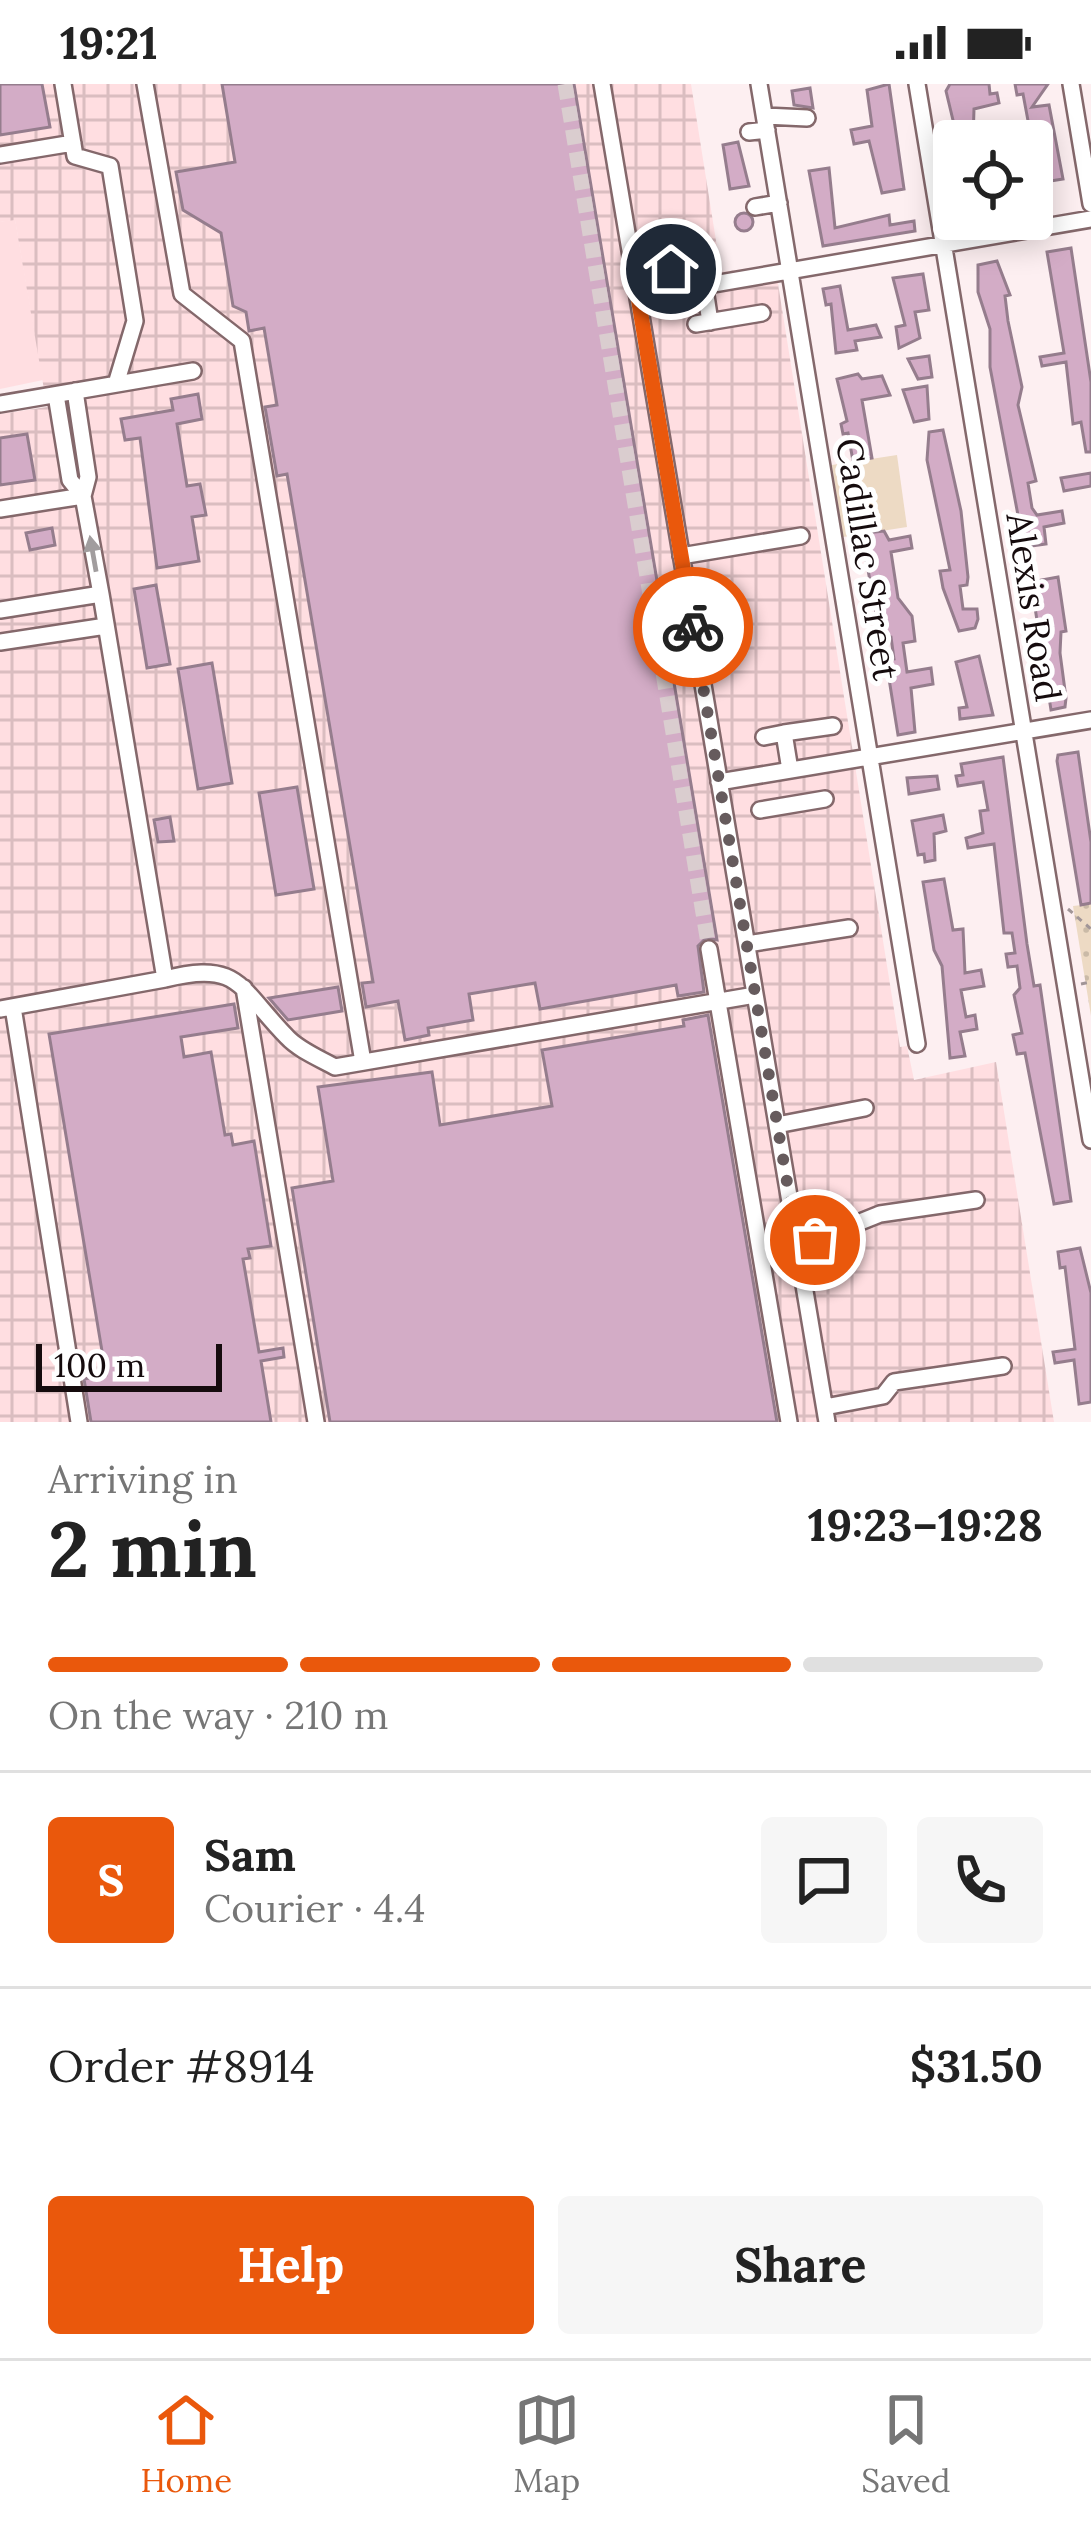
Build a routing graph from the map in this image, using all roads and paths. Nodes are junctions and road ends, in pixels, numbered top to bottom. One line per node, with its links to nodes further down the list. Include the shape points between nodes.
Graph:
1 (63, 84): 9 (street)
2 (145, 84): 59 (street, via 182,294 242,341)
3 (602, 84): 21 (street)
4 (759, 84): 8 (street, Cadillac Street)
5 (917, 84): 15 (street, Alexis Road)
6 (1071, 84): 12 (street)
7 (807, 118): 8 (street)
8 (760, 126): 11 (street, Cadillac Street)
9 (73, 143): 10 (street); 24 (street, via 75,156 110,166 135,321)
10 (0, 155)
11 (779, 203): 13 (street); 18 (street, Cadillac Street)
12 (1091, 203)
13 (755, 207)
14 (1091, 219): 15 (street)
15 (944, 243): 18 (street); 38 (street, Alexis Road)
16 (701, 263): 19 (street)
17 (671, 269): 20 (street)
18 (790, 269): 19 (street); 41 (street, Cadillac Street)
19 (706, 284): 20 (street); 22 (street, via 703,323)
20 (676, 290): 21 (street)
21 (638, 297): 31 (street)
22 (762, 313)
23 (193, 371): 24 (street)
24 (116, 384): 25 (street)
25 (75, 392): 26 (street); 28 (street, via 88,477)
26 (56, 395): 27 (street); 28 (street, via 70,480)
27 (0, 404)
28 (83, 496): 29 (street); 32 (street, one-way to 28)
29 (0, 509)
30 (800, 536): 31 (street)
31 (681, 556): 44 (street)
32 (100, 595): 33 (street); 34 (street)
33 (0, 610)
34 (106, 626): 35 (street); 51 (street)
35 (0, 642)
36 (1091, 721): 38 (street)
37 (832, 726): 39 (street)
38 (1024, 732): 41 (street); 62 (street, Alexis Road)
39 (784, 733): 40 (street); 42 (street)
40 (764, 737)
41 (870, 757): 42 (street); 58 (street, Cadillac Street)
42 (790, 770): 43 (street)
43 (768, 774): 44 (street); 45 (street, via 768,809)
44 (719, 782): 49 (street)
45 (825, 799)
46 (1068, 909): 48 (path)
47 (849, 928): 49 (street)
48 (1091, 929)
49 (747, 944): 55 (street)
50 (710, 949): 56 (street)
51 (165, 979): 54 (street, via 206,968); 57 (street)
52 (1091, 982): 53 (path)
53 (1081, 984)
54 (244, 988): 59 (street, via 291,1041 334,1067); 68 (street)
55 (755, 995): 56 (street); 61 (street)
56 (718, 1000): 59 (street); 69 (street)
57 (6, 1008): 67 (street)
58 (917, 1044)
59 (363, 1062)
60 (865, 1108): 61 (street)
61 (777, 1125): 64 (street)
62 (1091, 1140)
63 (976, 1199): 64 (street, via 880,1214)
64 (798, 1247): 66 (street)
65 (1003, 1366): 66 (street, via 894,1382 883,1396)
66 (826, 1414)
67 (79, 1422)
68 (316, 1422)
69 (790, 1422)

